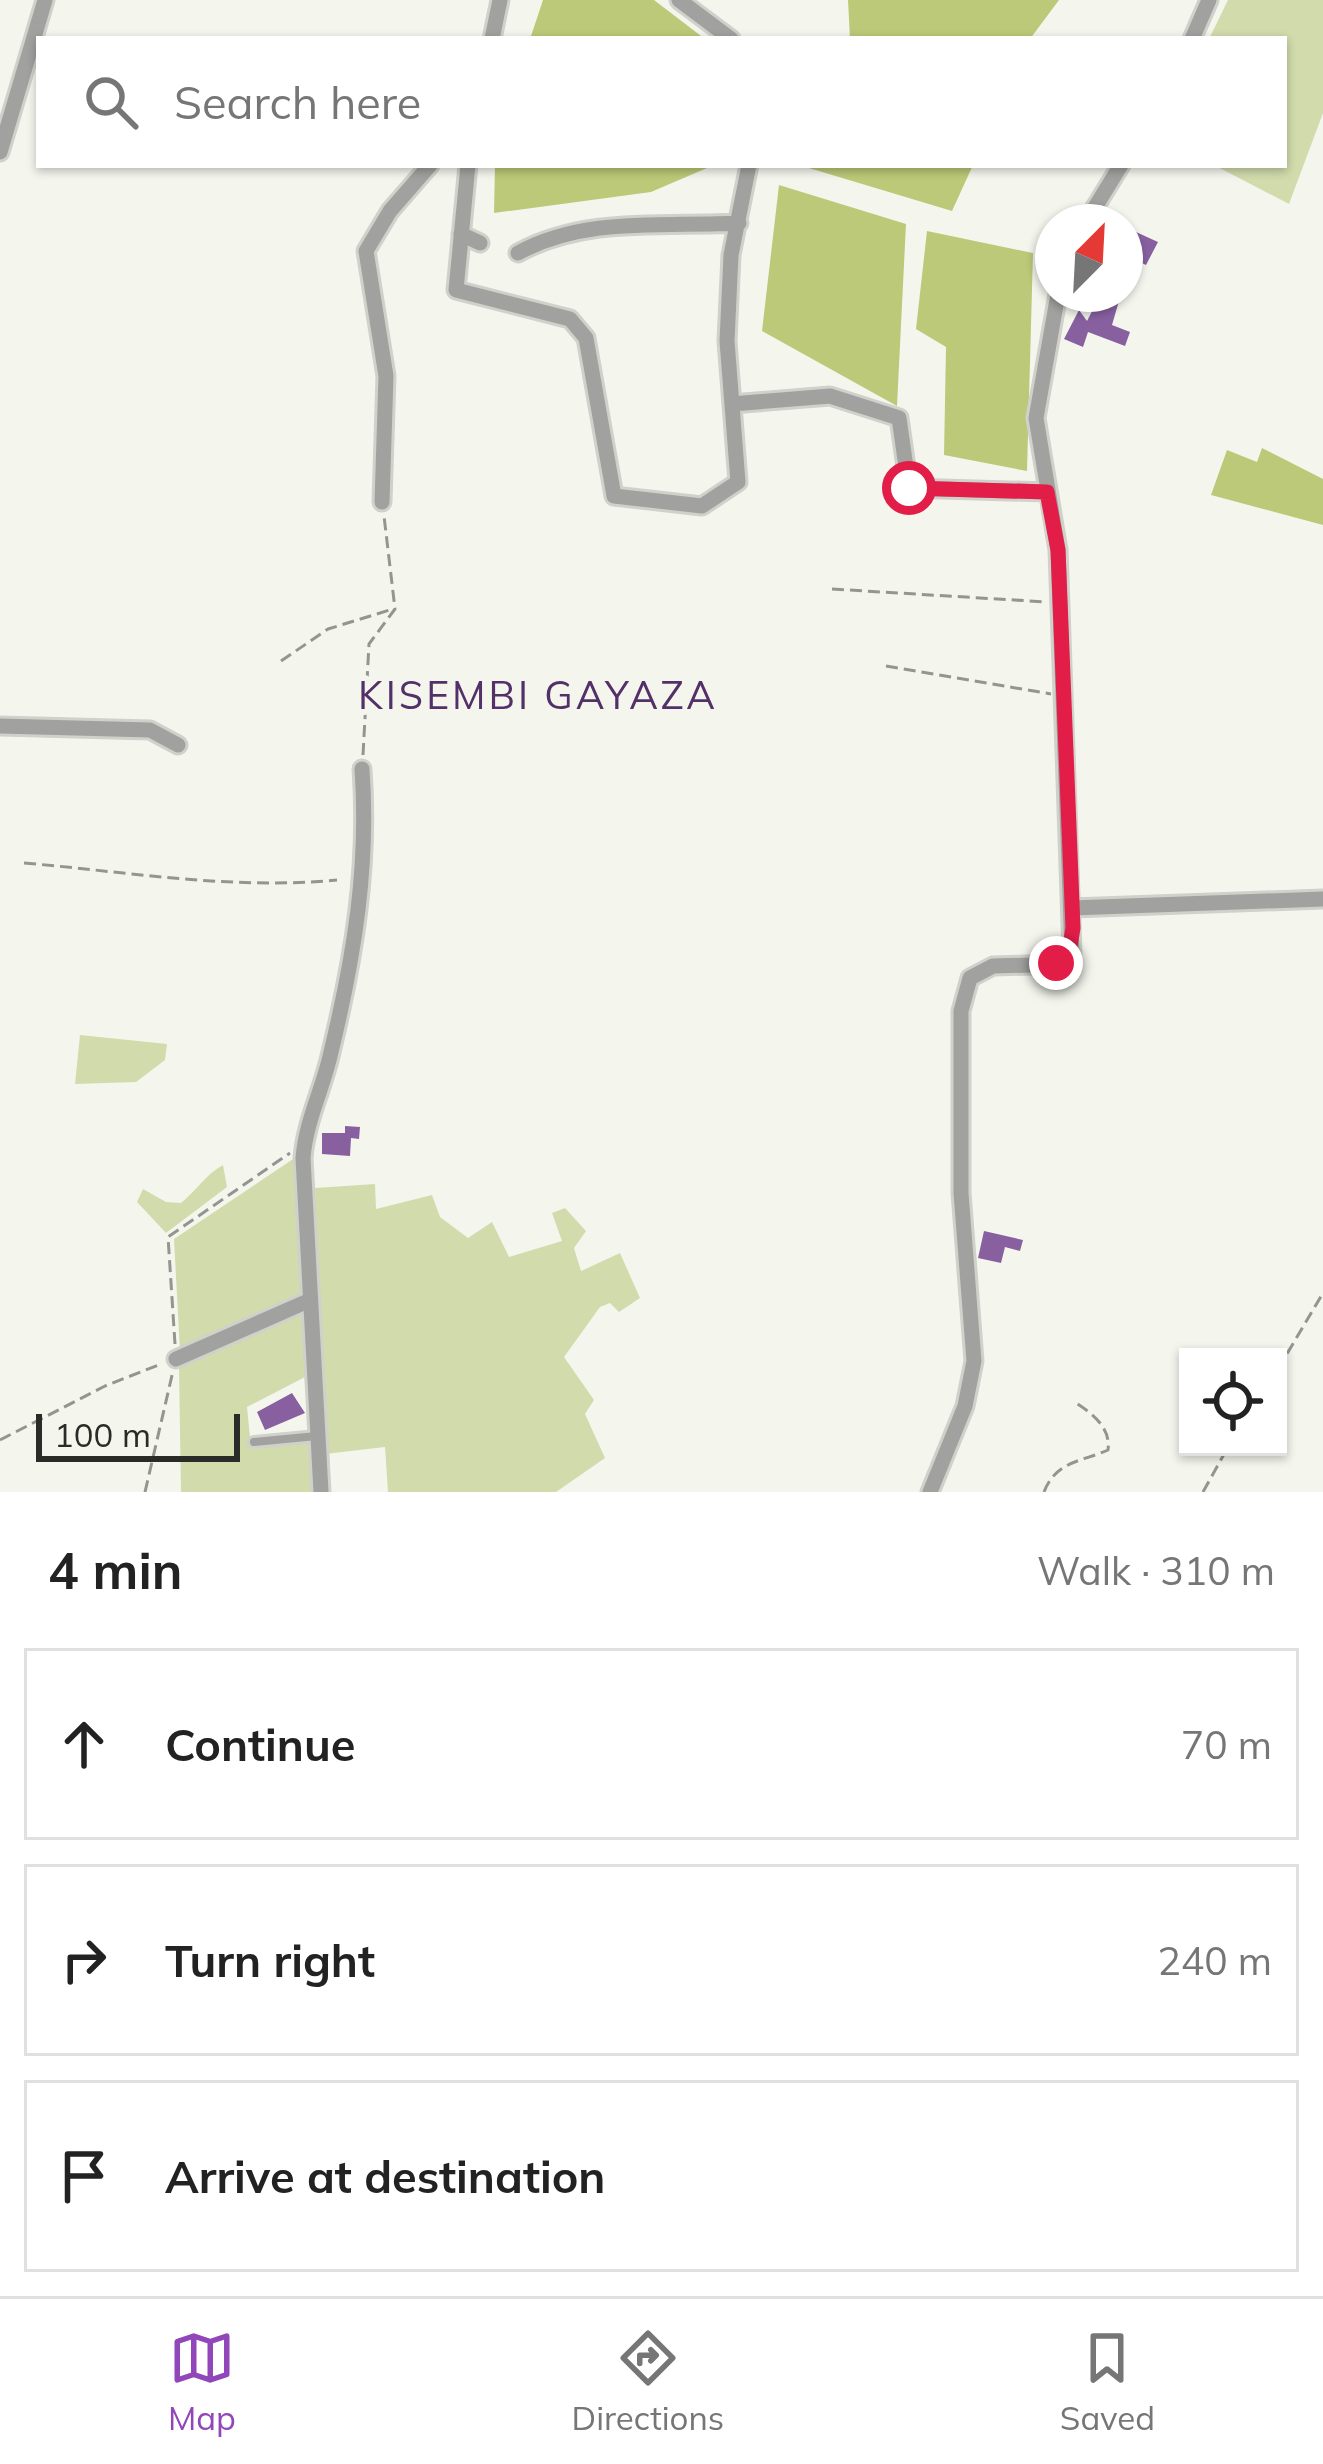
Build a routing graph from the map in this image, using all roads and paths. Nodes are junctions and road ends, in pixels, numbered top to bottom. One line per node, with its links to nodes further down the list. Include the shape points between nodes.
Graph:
1 (45, 0): 8 (street)
2 (500, 0): 5 (street)
3 (679, 0): 6 (street)
4 (1209, 0): 7 (street)
5 (493, 36)
6 (727, 36)
7 (1193, 36)
8 (0, 152)
9 (427, 168): 21 (street, via 366,250 386,376)
10 (469, 168): 15 (street)
11 (748, 168): 14 (street)
12 (1119, 168): 13 (street)
13 (1097, 204)
14 (739, 223): 17 (street, via 644,221); 19 (street, via 727,341)
15 (461, 234): 16 (street); 19 (street, via 456,290 570,319 586,338 614,496 702,506 738,482)
16 (480, 242)
17 (518, 253)
18 (1055, 312): 20 (street, via 1036,418)
19 (732, 404): 20 (street, via 852,400 899,418 909,488)
20 (1047, 492): 23 (street)
21 (382, 502): 24 (path)
22 (832, 589): 23 (path)
23 (1061, 603): 27 (street)
24 (395, 608): 25 (path, via 328,629); 30 (path, via 369,644)
25 (281, 661)
26 (886, 666): 27 (path)
27 (1065, 696): 34 (street)
28 (0, 726): 29 (street, via 150,730)
29 (178, 745)
30 (362, 769): 35 (street, via 356,947)
31 (24, 863): 32 (path, via 217,885)
32 (337, 880)
33 (1323, 899): 34 (street)
34 (1072, 908): 47 (street, via 1067,964 993,966 970,978 965,994 962,1193 974,1361)
35 (304, 1143): 37 (street); 39 (path, via 168,1237)
36 (1323, 1293): 38 (path)
37 (308, 1301): 39 (street); 41 (street)
38 (1287, 1354)
39 (176, 1359): 42 (path); 45 (path)
40 (1076, 1403): 48 (path, via 1110,1438 1108,1450 1076,1458 1050,1475)
41 (317, 1436): 43 (lane); 46 (street)
42 (0, 1439)
43 (254, 1442)
44 (1223, 1456): 49 (path)
45 (146, 1492)
46 (321, 1492)
47 (930, 1492)
48 (1043, 1492)
49 (1202, 1492)

